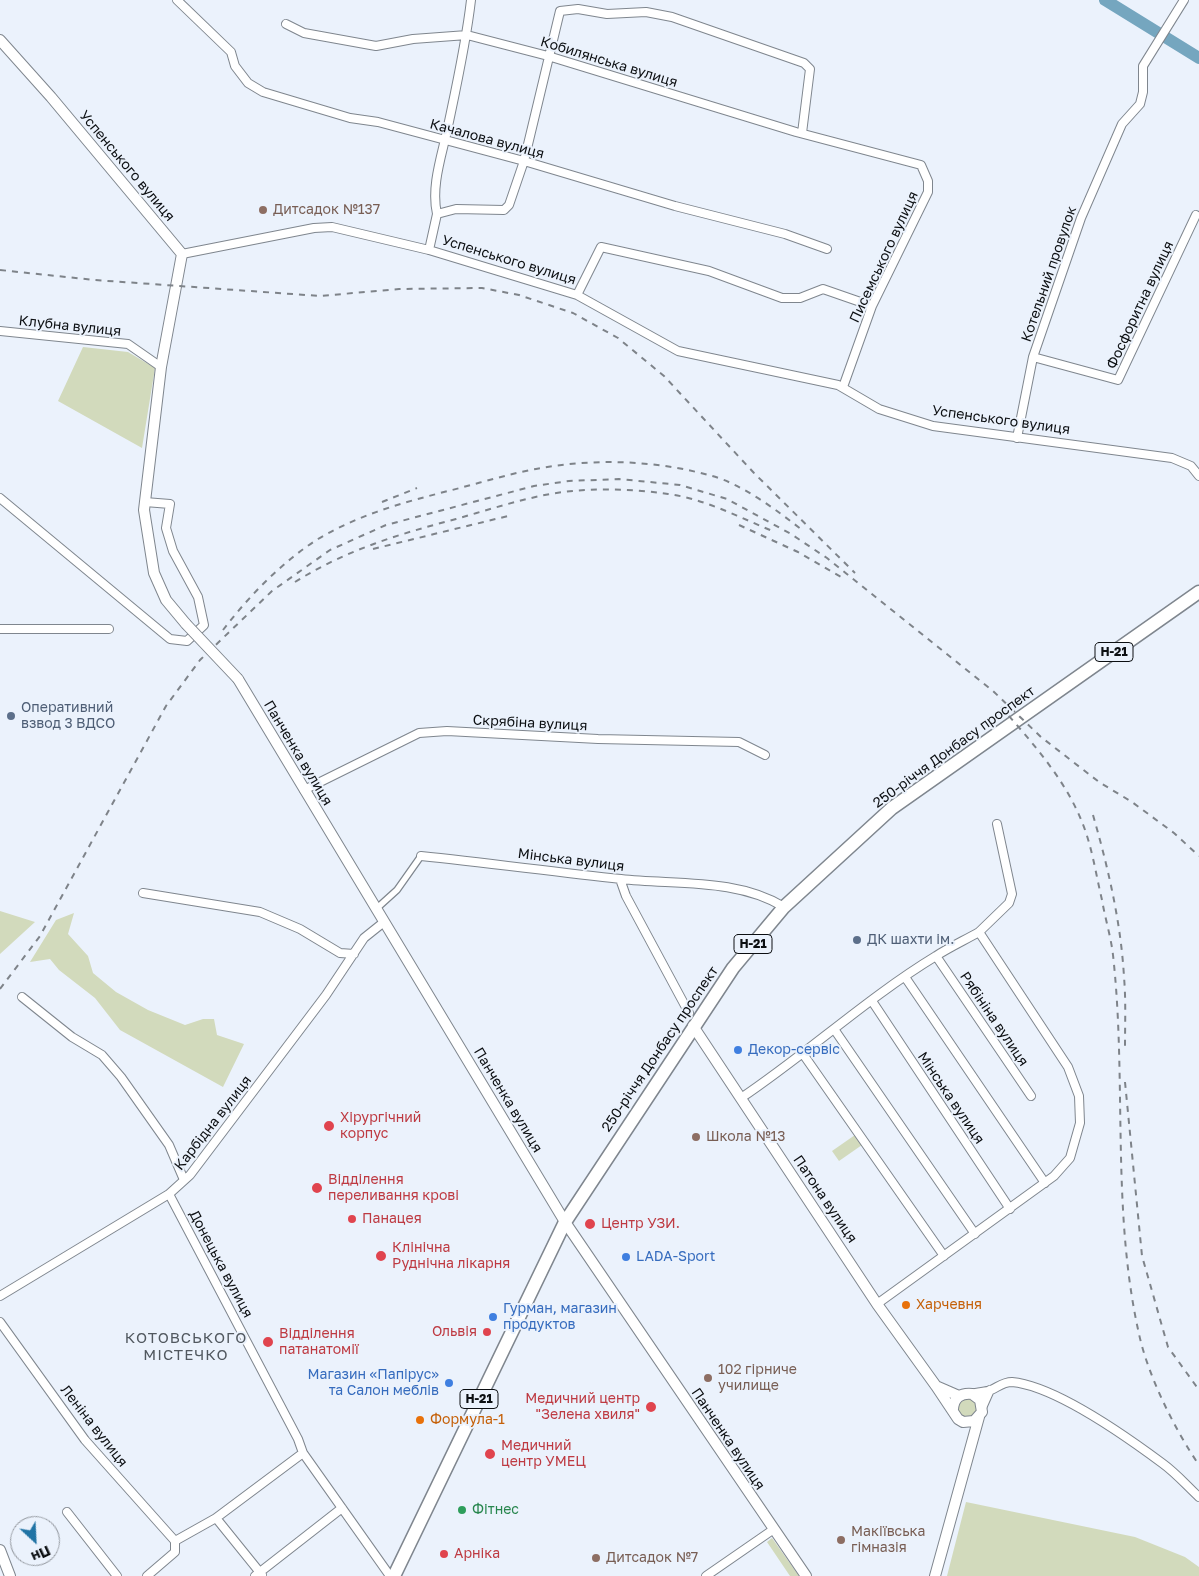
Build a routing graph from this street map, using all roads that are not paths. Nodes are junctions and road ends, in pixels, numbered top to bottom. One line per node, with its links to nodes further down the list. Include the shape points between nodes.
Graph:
1 (178, 0): 9 (street, Качалова вулиця, via 231,52 235,66 248,83 263,92)
2 (471, 0): 5 (street)
3 (1184, 0): 20 (street, Котельний провулок, via 1143,66 1140,104 1122,124 1081,218)
4 (286, 24): 5 (street, Кобилянська вулиця, via 304,34 376,46 413,39)
5 (467, 35): 7 (street, Кобилянська вулиця); 9 (street)
6 (0, 40): 16 (street, Успенського вулиця, via 51,96)
7 (548, 56): 8 (street, Кобилянська вулиця); 8 (street, via 560,11 646,12 672,17 804,64 810,69); 10 (street)
8 (802, 133): 11 (street, Кобилянська вулиця)
9 (445, 141): 10 (street, Качалова вулиця); 12 (street, via 434,202)
10 (524, 161): 12 (street, via 509,205 504,210 456,209); 14 (street, Качалова вулиця, via 675,206 786,234)
11 (921, 166): 18 (street, Писемського вулиця, via 928,181 928,192)
12 (437, 214): 15 (street)
13 (1196, 215): 20 (street, Фосфоритна вулиця, via 1118,380)
14 (827, 249)
15 (429, 250): 16 (street, Успенського вулиця, via 332,227); 17 (street, Успенського вулиця)
16 (182, 254): 21 (street, Панченка вулиця)
17 (576, 295): 18 (street, via 601,247 709,271 782,298 800,298 823,290); 22 (street, Успенського вулиця, via 678,351)
18 (872, 306): 22 (street, Писемського вулиця)
19 (0, 331): 21 (street, Клубна вулиця, via 128,344)
20 (1033, 357): 23 (street, Котельний провулок)
21 (161, 367): 26 (street, Панченка вулиця)
22 (844, 387): 23 (street, Успенського вулиця, via 879,409 933,426)
23 (1017, 438): 24 (street, Успенського вулиця, via 1172,458 1191,466)
24 (1199, 476)
25 (0, 498): 26 (street, via 170,639 187,641 204,625 198,597 173,551 166,528 170,504)
26 (144, 502): 31 (street, Панченка вулиця, bridge, via 154,573 166,600 238,679)
27 (1199, 592): 36 (main road, 250-річчя Донбасу проспект / Н-21, via 892,808)
28 (0, 629): 29 (street)
29 (109, 629)
30 (765, 755): 31 (street, Скрябіна вулиця, via 739,742 428,732 419,733)
31 (304, 790): 37 (street, Панченка вулиця)
32 (998, 824): 39 (street, via 1012,894 1009,904)
33 (421, 856): 34 (street, Мінська вулиця); 37 (street, Мінська вулиця, via 397,890)
34 (620, 879): 36 (street, Мінська вулиця, via 741,889); 45 (street, via 626,896)
35 (142, 893): 40 (street, via 260,912 300,929 340,953)
36 (784, 907): 46 (main road, 250-річчя Донбасу проспект / Н-21, via 733,968)
37 (376, 909): 38 (street, Панченка вулиця)
38 (384, 922): 40 (street, Карбідна вулиця, via 364,938); 55 (street, Панченка вулиця)
39 (979, 932): 41 (street); 52 (street, via 1064,1061 1079,1096 1080,1123 1070,1158)
40 (354, 954): 51 (street, Карбідна вулиця, via 285,1051)
41 (936, 956): 42 (street); 49 (street, Рябініна вулиця)
42 (905, 977): 44 (street); 52 (street)
43 (22, 997): 51 (street, via 72,1037 102,1056 121,1077 169,1145)
44 (872, 1001): 47 (street); 54 (street, Мінська вулиця)
45 (689, 1012)
46 (693, 1026): 50 (street, Патона вулиця); 55 (main road, 250-річчя Донбасу проспект / Н-21)
47 (834, 1029): 48 (street); 56 (street)
48 (802, 1054): 50 (street); 57 (street)
49 (1031, 1096)
50 (741, 1098): 59 (street, Патона вулиця)
51 (184, 1180): 53 (street, Карбідна вулиця)
52 (1045, 1183): 54 (street)
53 (169, 1194): 58 (street, Карбідна вулиця); 68 (street, Донецька вулиця)
54 (1010, 1209): 56 (street)
55 (565, 1222): 74 (street, Панченка вулиця); 81 (main road, 250-річчя Донбасу проспект / Н-21)
56 (975, 1234): 57 (street)
57 (944, 1256): 59 (street)
58 (0, 1296)
59 (877, 1304): 61 (street, Патона вулиця)
60 (0, 1322): 75 (street, Леніна вулиця, via 85,1440)
61 (936, 1386): 64 (street); 65 (street, Патона вулиця)
62 (990, 1390): 63 (street); 66 (street); 70 (street, via 1011,1382 1058,1398 1164,1464)
63 (972, 1394): 64 (street); 66 (street, via 980,1400)
64 (960, 1396): 65 (street, via 955,1400)
65 (953, 1409): 67 (street)
66 (981, 1413): 67 (street, via 974,1421); 69 (street)
67 (963, 1422): 69 (street)
68 (303, 1454): 71 (street, Донецька вулиця); 73 (street)
69 (968, 1454): 84 (street)
70 (1199, 1497)
71 (342, 1508): 77 (street); 81 (street, Донецька вулиця)
72 (67, 1512): 79 (street)
73 (216, 1518): 75 (street); 77 (street)
74 (774, 1529): 82 (street); 83 (street, Панченка вулиця)
75 (175, 1541): 80 (street, via 175,1552)
76 (0, 1550): 78 (street)
77 (259, 1575)
78 (10, 1576)
79 (117, 1576)
80 (147, 1576)
81 (392, 1576)
82 (706, 1576)
83 (806, 1576)
84 (935, 1576)

